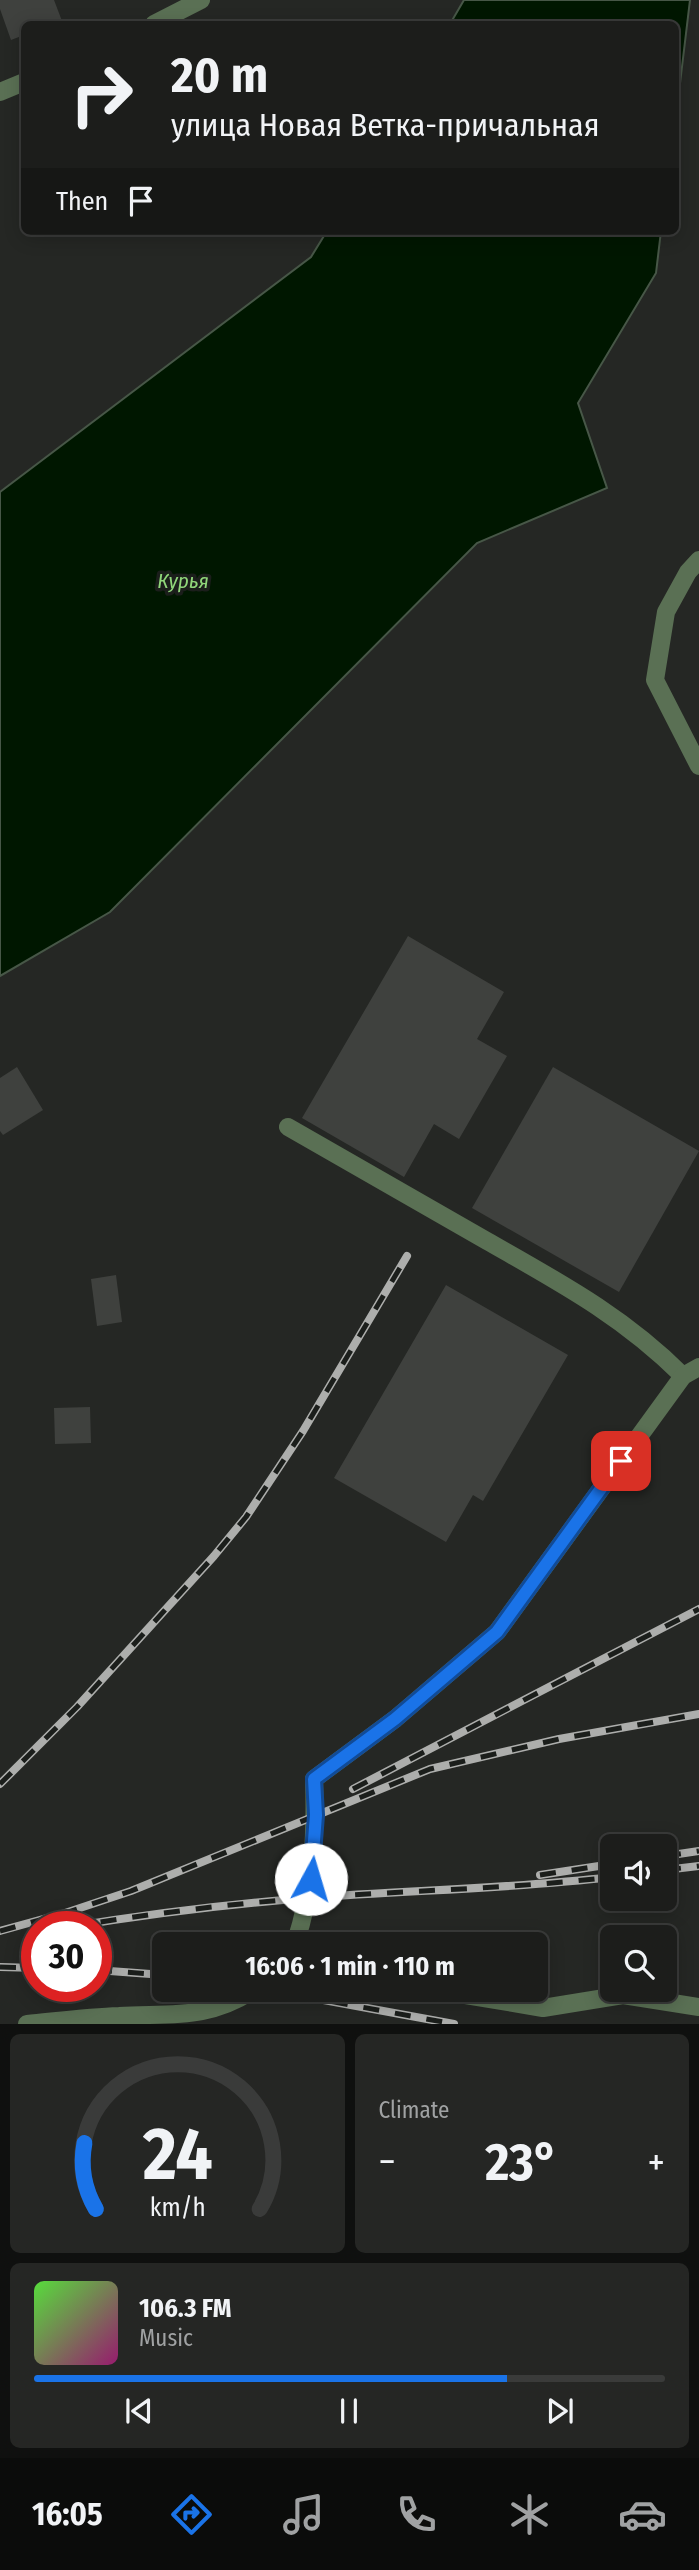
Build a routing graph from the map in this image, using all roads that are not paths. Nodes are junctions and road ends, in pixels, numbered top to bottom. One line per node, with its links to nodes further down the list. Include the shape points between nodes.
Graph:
1 (201, 0): 2 (street)
2 (160, 21)
3 (21, 83): 4 (street)
4 (0, 92)
5 (699, 560): 6 (street, via 666,612 655,680)
6 (699, 766)
7 (288, 1128): 8 (street, via 562,1284)
8 (691, 1371): 9 (street, via 497,1632 395,1719 314,1779 314,1860)
9 (298, 1932)
10 (235, 2002): 13 (street, via 207,2012)
11 (507, 2002): 12 (street, via 543,2008 623,1995)
12 (699, 2007)
13 (27, 2024)

